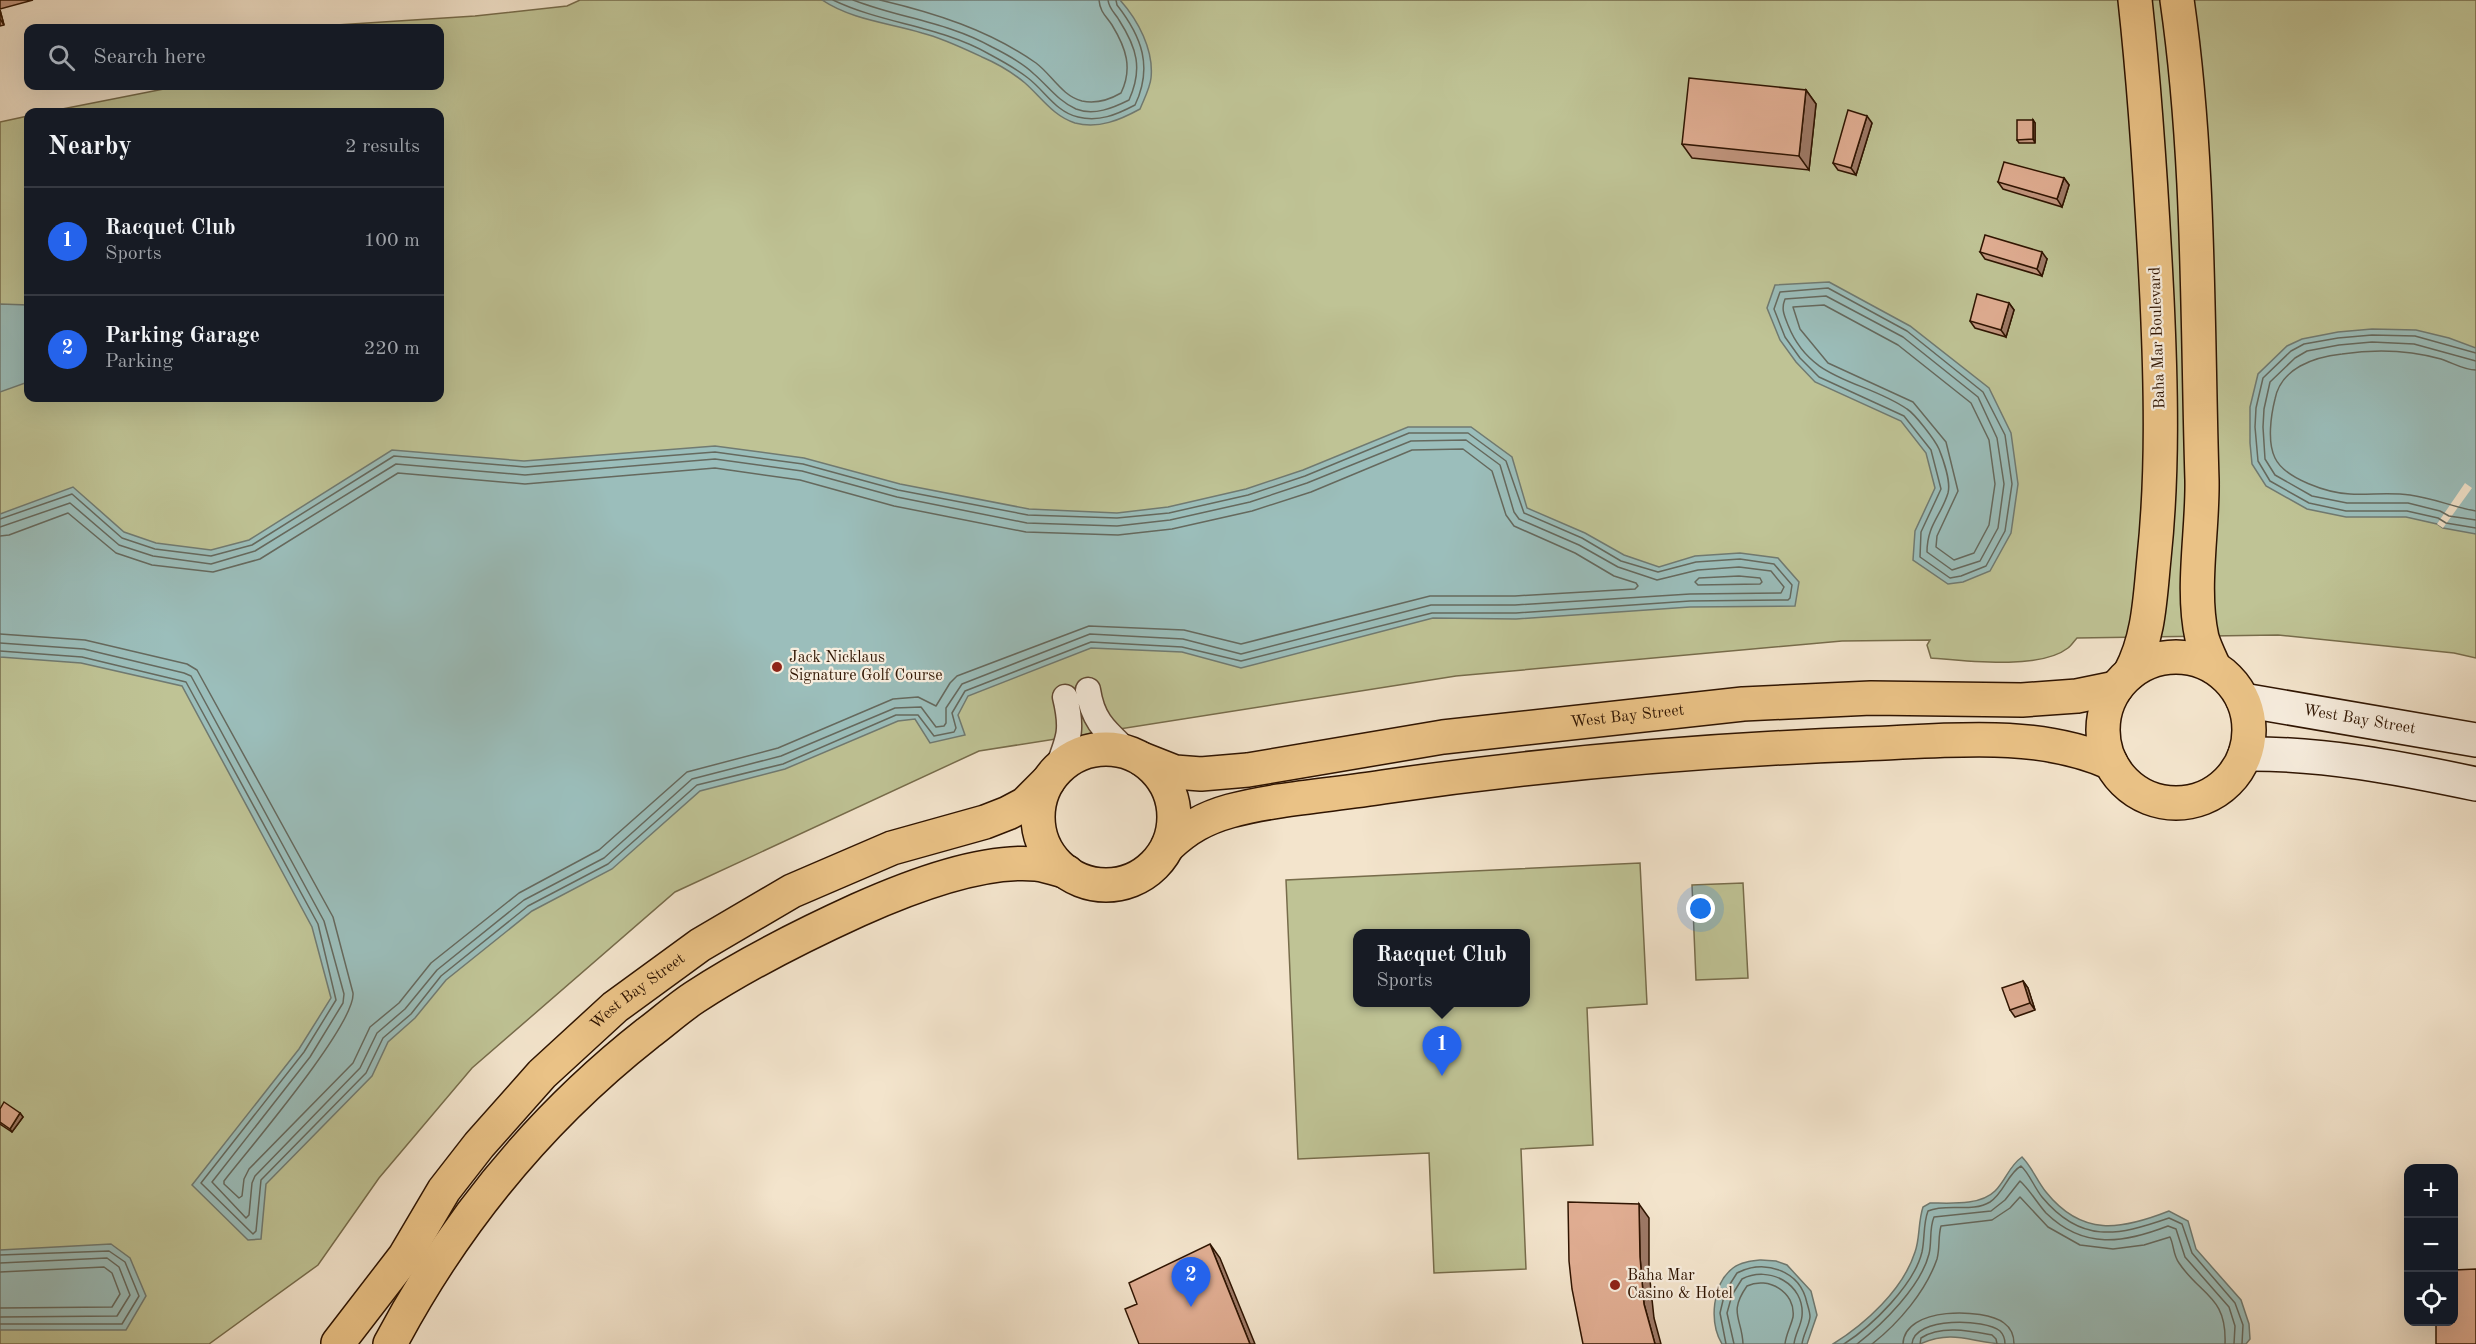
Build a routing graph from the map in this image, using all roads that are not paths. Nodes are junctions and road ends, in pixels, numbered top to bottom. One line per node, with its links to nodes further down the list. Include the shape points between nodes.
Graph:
1 (2135, 0): 4 (main road, Baha Mar Boulevard, via 2154,214 2160,462 2148,620 2138,658)
2 (2177, 0): 3 (main road, via 2189,92 2196,242 2202,487 2199,607 2203,639)
3 (2214, 667): 4 (main road, via 2193,659 2170,657 2150,662); 7 (main road, via 2231,681)
4 (2123, 680): 10 (main road, West Bay Street, via 2077,696 2022,700 1872,698 1743,704 1443,737 1248,770 1201,774 1175,772); 11 (main road, via 2108,705 2103,725)
5 (1088, 690): 10 (street, via 1095,717 1103,729)
6 (1065, 697): 12 (street, via 1071,724 1069,738)
7 (2243, 700): 8 (main road, West Bay Street); 9 (main road, via 2250,727)
8 (2476, 740)
9 (2245, 754): 11 (main road, via 2223,786 2184,802 2142,794 2123,780); 13 (main road, via 2353,761)
10 (1135, 756): 12 (main road, via 1113,749 1083,753 1069,759); 14 (main road, via 1159,773 1170,792 1174,825)
11 (2111, 763): 14 (main road, via 2076,749 2037,743 1960,740 1762,748 1501,770 1228,811 1186,829)
12 (1053, 775): 15 (main road, via 1038,809 1040,836 1050,855); 16 (main road, West Bay Street, via 1025,804 1008,813 892,848 792,891 700,945 615,1007 542,1074 479,1145 444,1190 405,1256)
13 (2476, 784)
14 (1168, 846): 15 (main road, via 1148,870 1122,883 1088,883)
15 (1067, 872): 18 (main road, via 1038,864 1011,864 936,880 786,943 693,998 605,1067 526,1146 460,1227 417,1293)
16 (336, 1344): 17 (main road)
17 (357, 1344)
18 (390, 1344)

